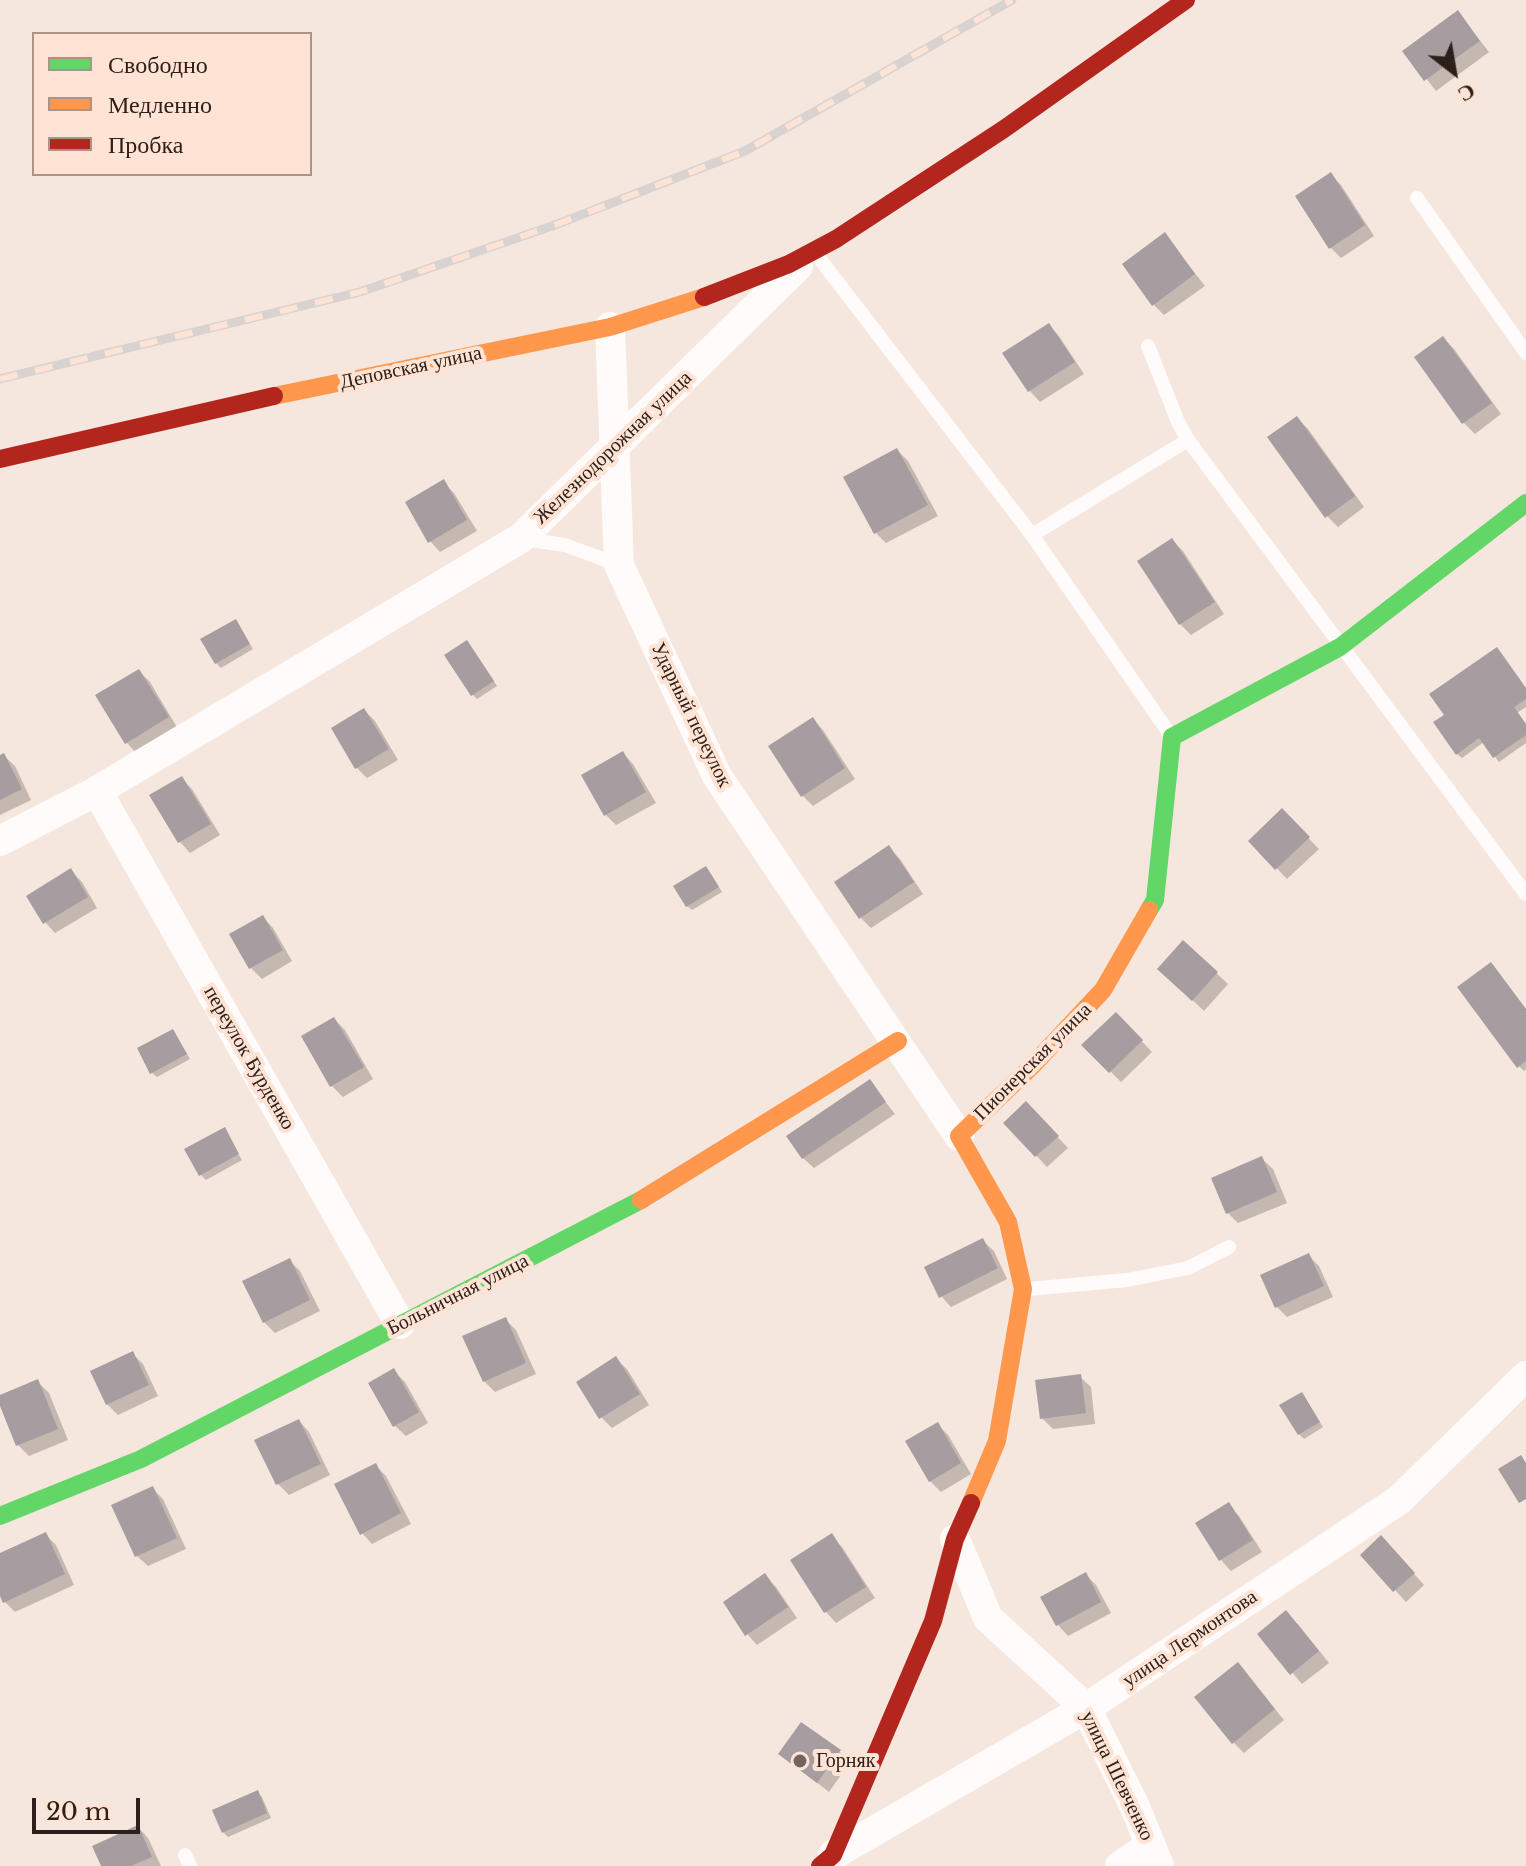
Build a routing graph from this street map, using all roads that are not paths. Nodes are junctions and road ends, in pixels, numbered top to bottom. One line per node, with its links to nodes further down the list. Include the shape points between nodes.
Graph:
1 (1186, 0): 3 (street, Железнодорожная улица, via 1004,129)
2 (1417, 198): 6 (lane)
3 (814, 251): 4 (street, Деповская улица, via 731,288); 8 (street, Железнодорожная улица); 11 (lane)
4 (610, 327): 8 (street, Ударный переулок); 9 (street, Деповская улица)
5 (1148, 346): 7 (lane)
6 (1526, 353)
7 (1188, 440): 11 (lane); 14 (lane)
8 (614, 447): 12 (street, Железнодорожная улица); 13 (street, Ударный переулок)
9 (0, 459)
10 (1526, 503): 14 (street)
11 (1032, 535): 15 (lane)
12 (521, 538): 13 (lane, via 565,545); 16 (street, Железнодорожная улица)
13 (619, 565): 19 (street, Ударный переулок, via 717,776)
14 (1340, 647): 15 (street); 18 (lane)
15 (1172, 737): 20 (street, Пионерская улица, via 1155,900 1103,990)
16 (97, 791): 17 (street, Железнодорожная улица); 23 (street, переулок Бурденко)
17 (0, 841)
18 (1526, 894)
19 (898, 1041): 20 (street, Ударный переулок); 23 (street, Больничная улица, via 645,1198)
20 (959, 1136): 22 (street, Пионерская улица, via 1008,1222)
21 (1229, 1247): 22 (lane, via 1188,1268 1127,1280)
22 (1023, 1289): 26 (street, Пионерская улица, via 997,1441)
23 (400, 1324): 25 (street, Больничная улица, via 141,1459)
24 (1526, 1376): 27 (street, улица Лермонтова, via 1399,1500)
25 (0, 1516)
26 (955, 1539): 27 (street, улица Шевченко, via 988,1618); 29 (street, Пионерская улица, via 933,1621)
27 (1086, 1708): 28 (street, улица Шевченко); 29 (street, улица Лермонтова)
28 (1155, 1855): 30 (street)
29 (828, 1862)
30 (1120, 1866)

